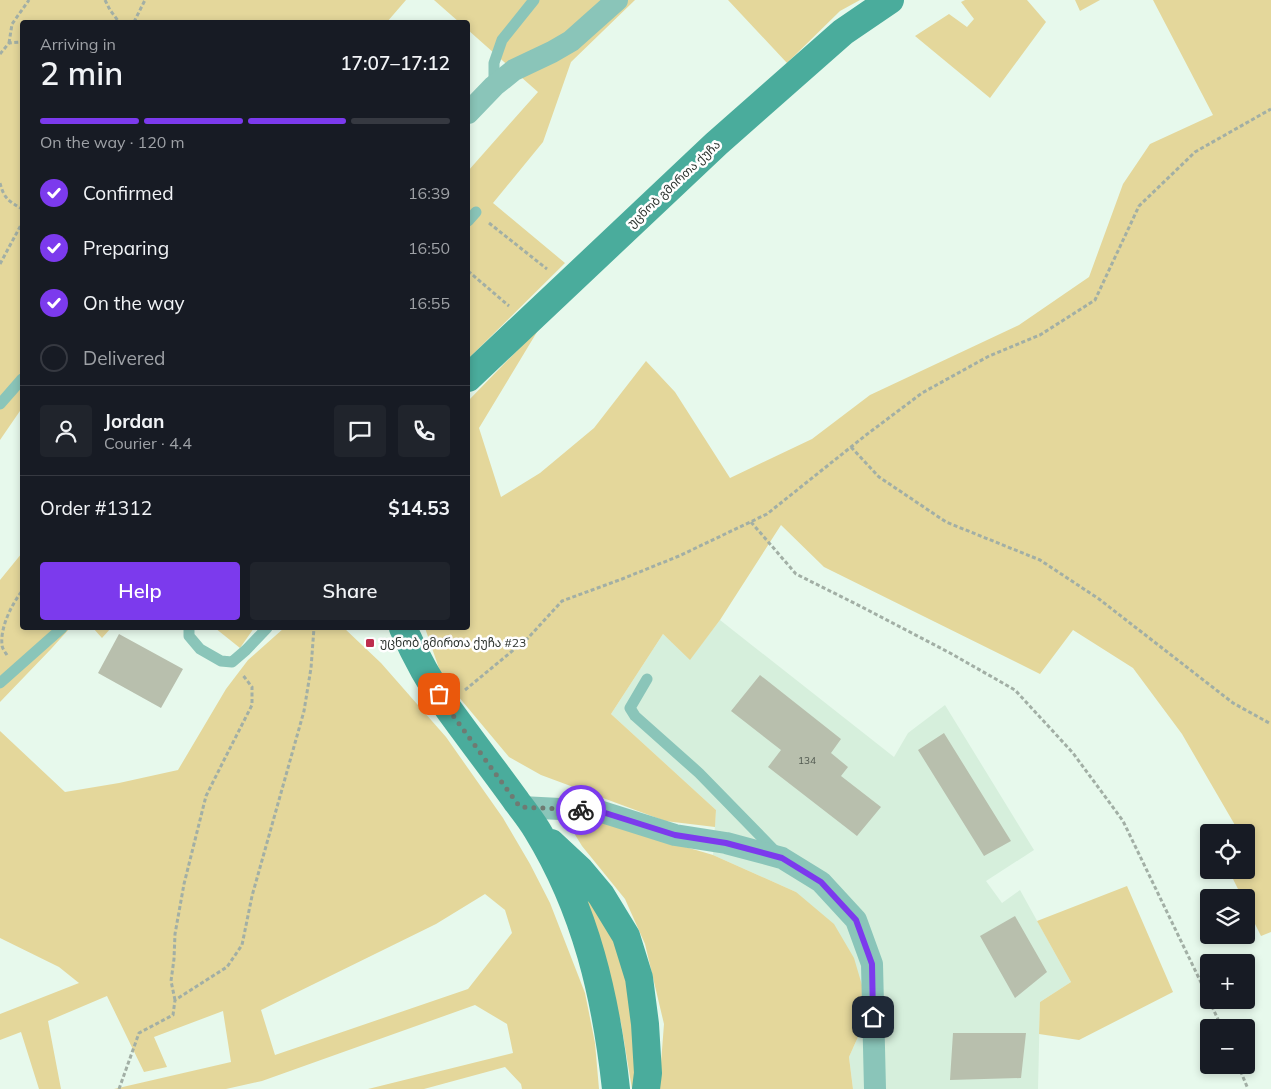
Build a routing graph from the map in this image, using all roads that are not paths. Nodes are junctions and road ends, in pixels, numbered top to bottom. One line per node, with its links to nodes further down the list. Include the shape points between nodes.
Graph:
1 (534, 0): 4 (lane, via 502,40 494,63)
2 (617, 0): 4 (street, via 571,41 514,70)
3 (890, 0): 8 (main road, უცნობ გმირთა ქუჩა, via 843,32 724,138)
4 (494, 86): 5 (street)
5 (470, 112)
6 (476, 212): 7 (lane)
7 (470, 219)
8 (470, 376)
9 (20, 381): 10 (lane)
10 (0, 404)
11 (60, 630): 16 (lane)
12 (189, 630): 13 (lane, via 189,636 200,649 221,661 232,662)
13 (265, 630)
14 (404, 630): 17 (main road, via 446,706)
15 (647, 679): 19 (lane, via 630,708 635,716 699,773)
16 (0, 683)
17 (520, 807): 18 (main road); 19 (street, via 599,811 675,835 726,843)
18 (536, 829): 20 (main road, via 567,889 589,948 602,996); 21 (main road, via 602,895 626,936 639,978 645,1024)
19 (782, 858): 22 (street, via 821,882 856,920 872,964)
20 (616, 1089)
21 (646, 1089)
22 (875, 1089)

